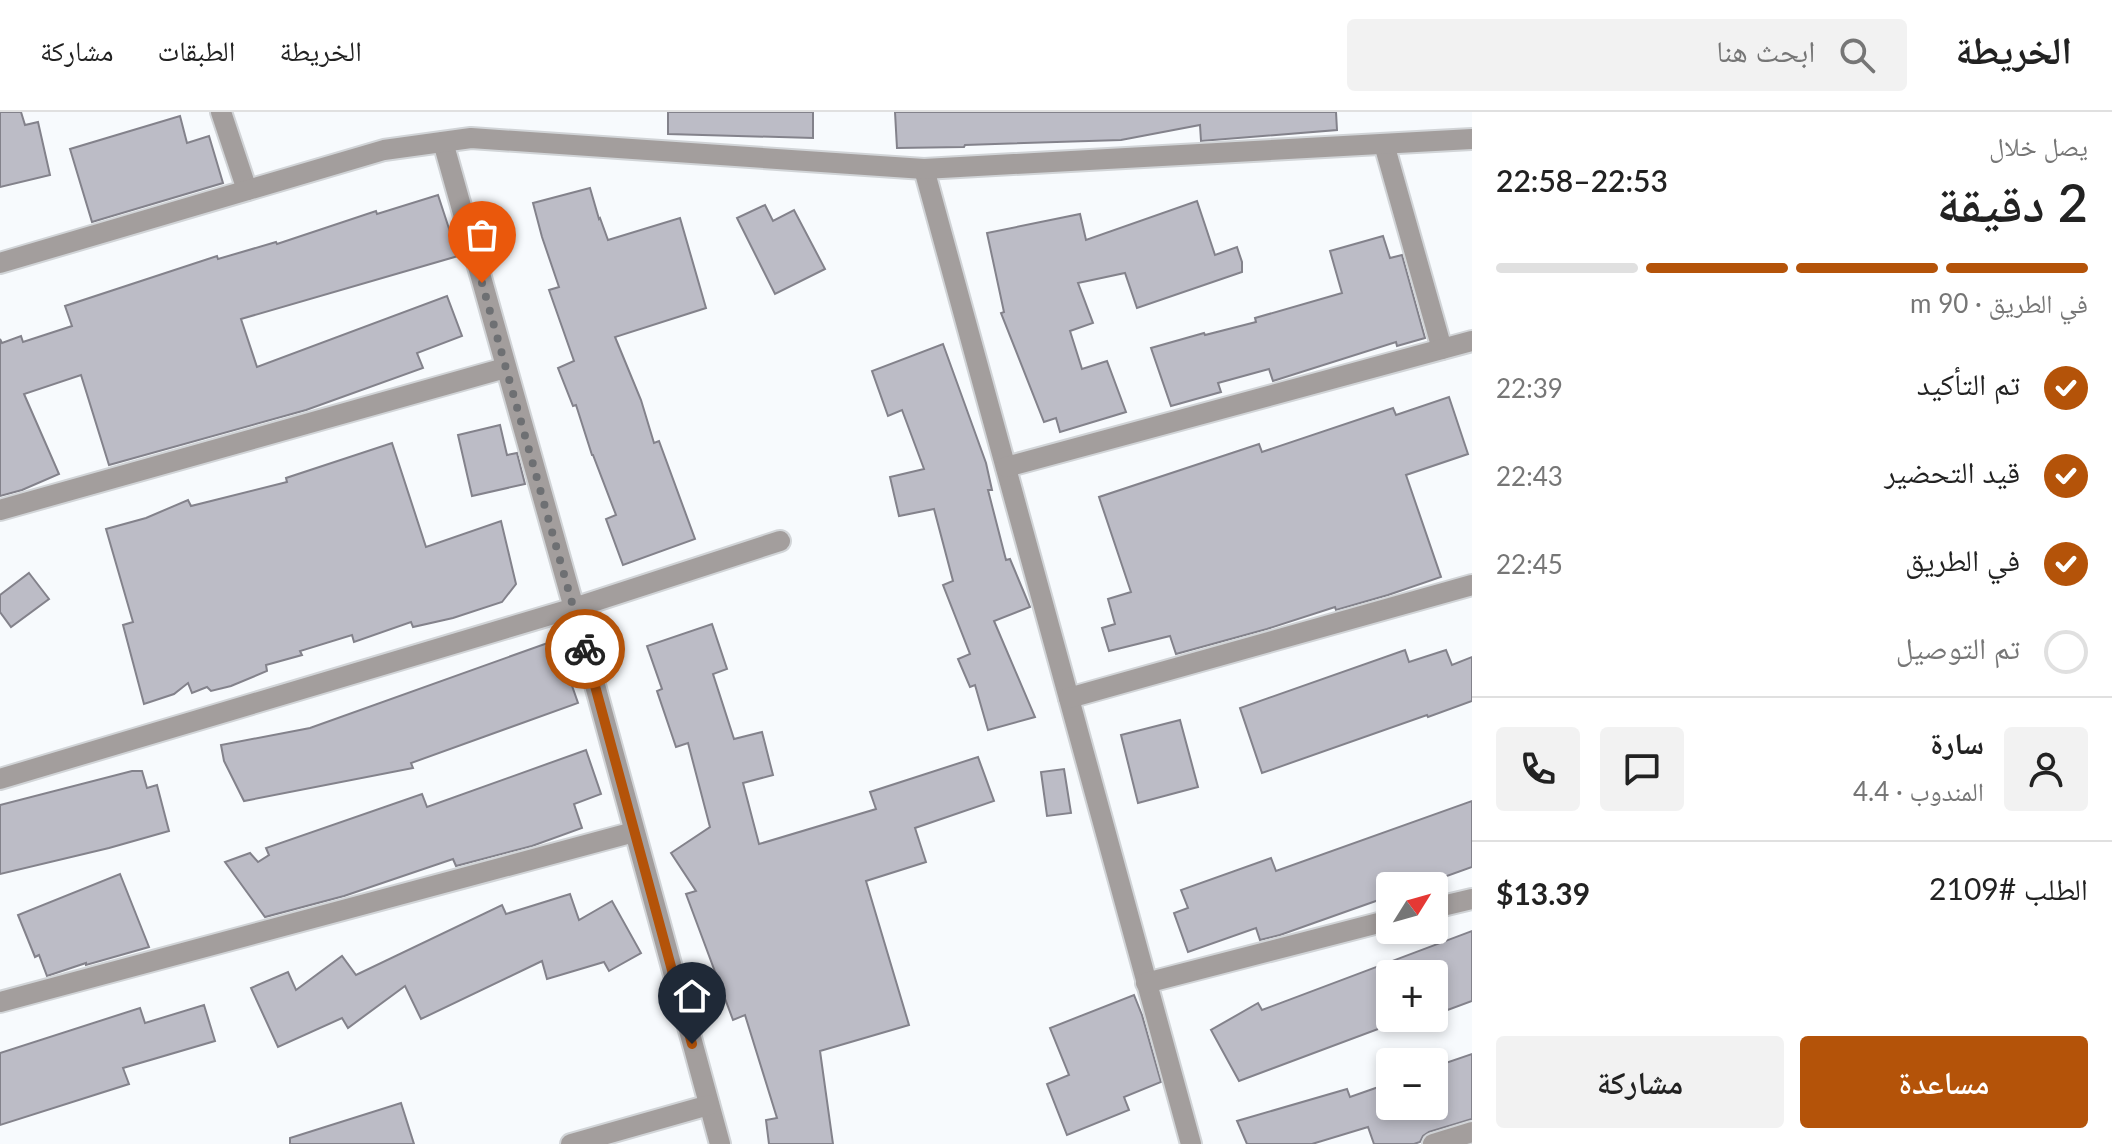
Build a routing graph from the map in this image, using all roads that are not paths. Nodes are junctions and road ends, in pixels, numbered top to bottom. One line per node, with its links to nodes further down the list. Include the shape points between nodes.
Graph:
1 (221, 112): 6 (street)
2 (1472, 139): 4 (street)
3 (443, 142): 5 (street, via 471,138); 6 (street, via 384,150); 10 (street)
4 (1384, 144): 5 (street); 9 (street)
5 (924, 169): 11 (street)
6 (247, 190): 7 (street)
7 (0, 263)
8 (1472, 341): 9 (street)
9 (1442, 349): 11 (street)
10 (505, 368): 12 (street); 15 (street)
11 (1006, 467): 16 (street)
12 (0, 510)
13 (780, 541): 15 (street)
14 (1472, 585): 16 (street)
15 (574, 608): 17 (street); 18 (street)
16 (1069, 698): 22 (street)
17 (0, 779)
18 (634, 832): 23 (street); 24 (street)
19 (1472, 899): 20 (street)
20 (1448, 905)
21 (1376, 924): 22 (street)
22 (1146, 983): 28 (street)
23 (0, 1002)
24 (709, 1105): 26 (street); 27 (street)
25 (1472, 1132): 29 (street)
26 (571, 1144)
27 (720, 1144)
28 (1191, 1144)
29 (1433, 1144)

